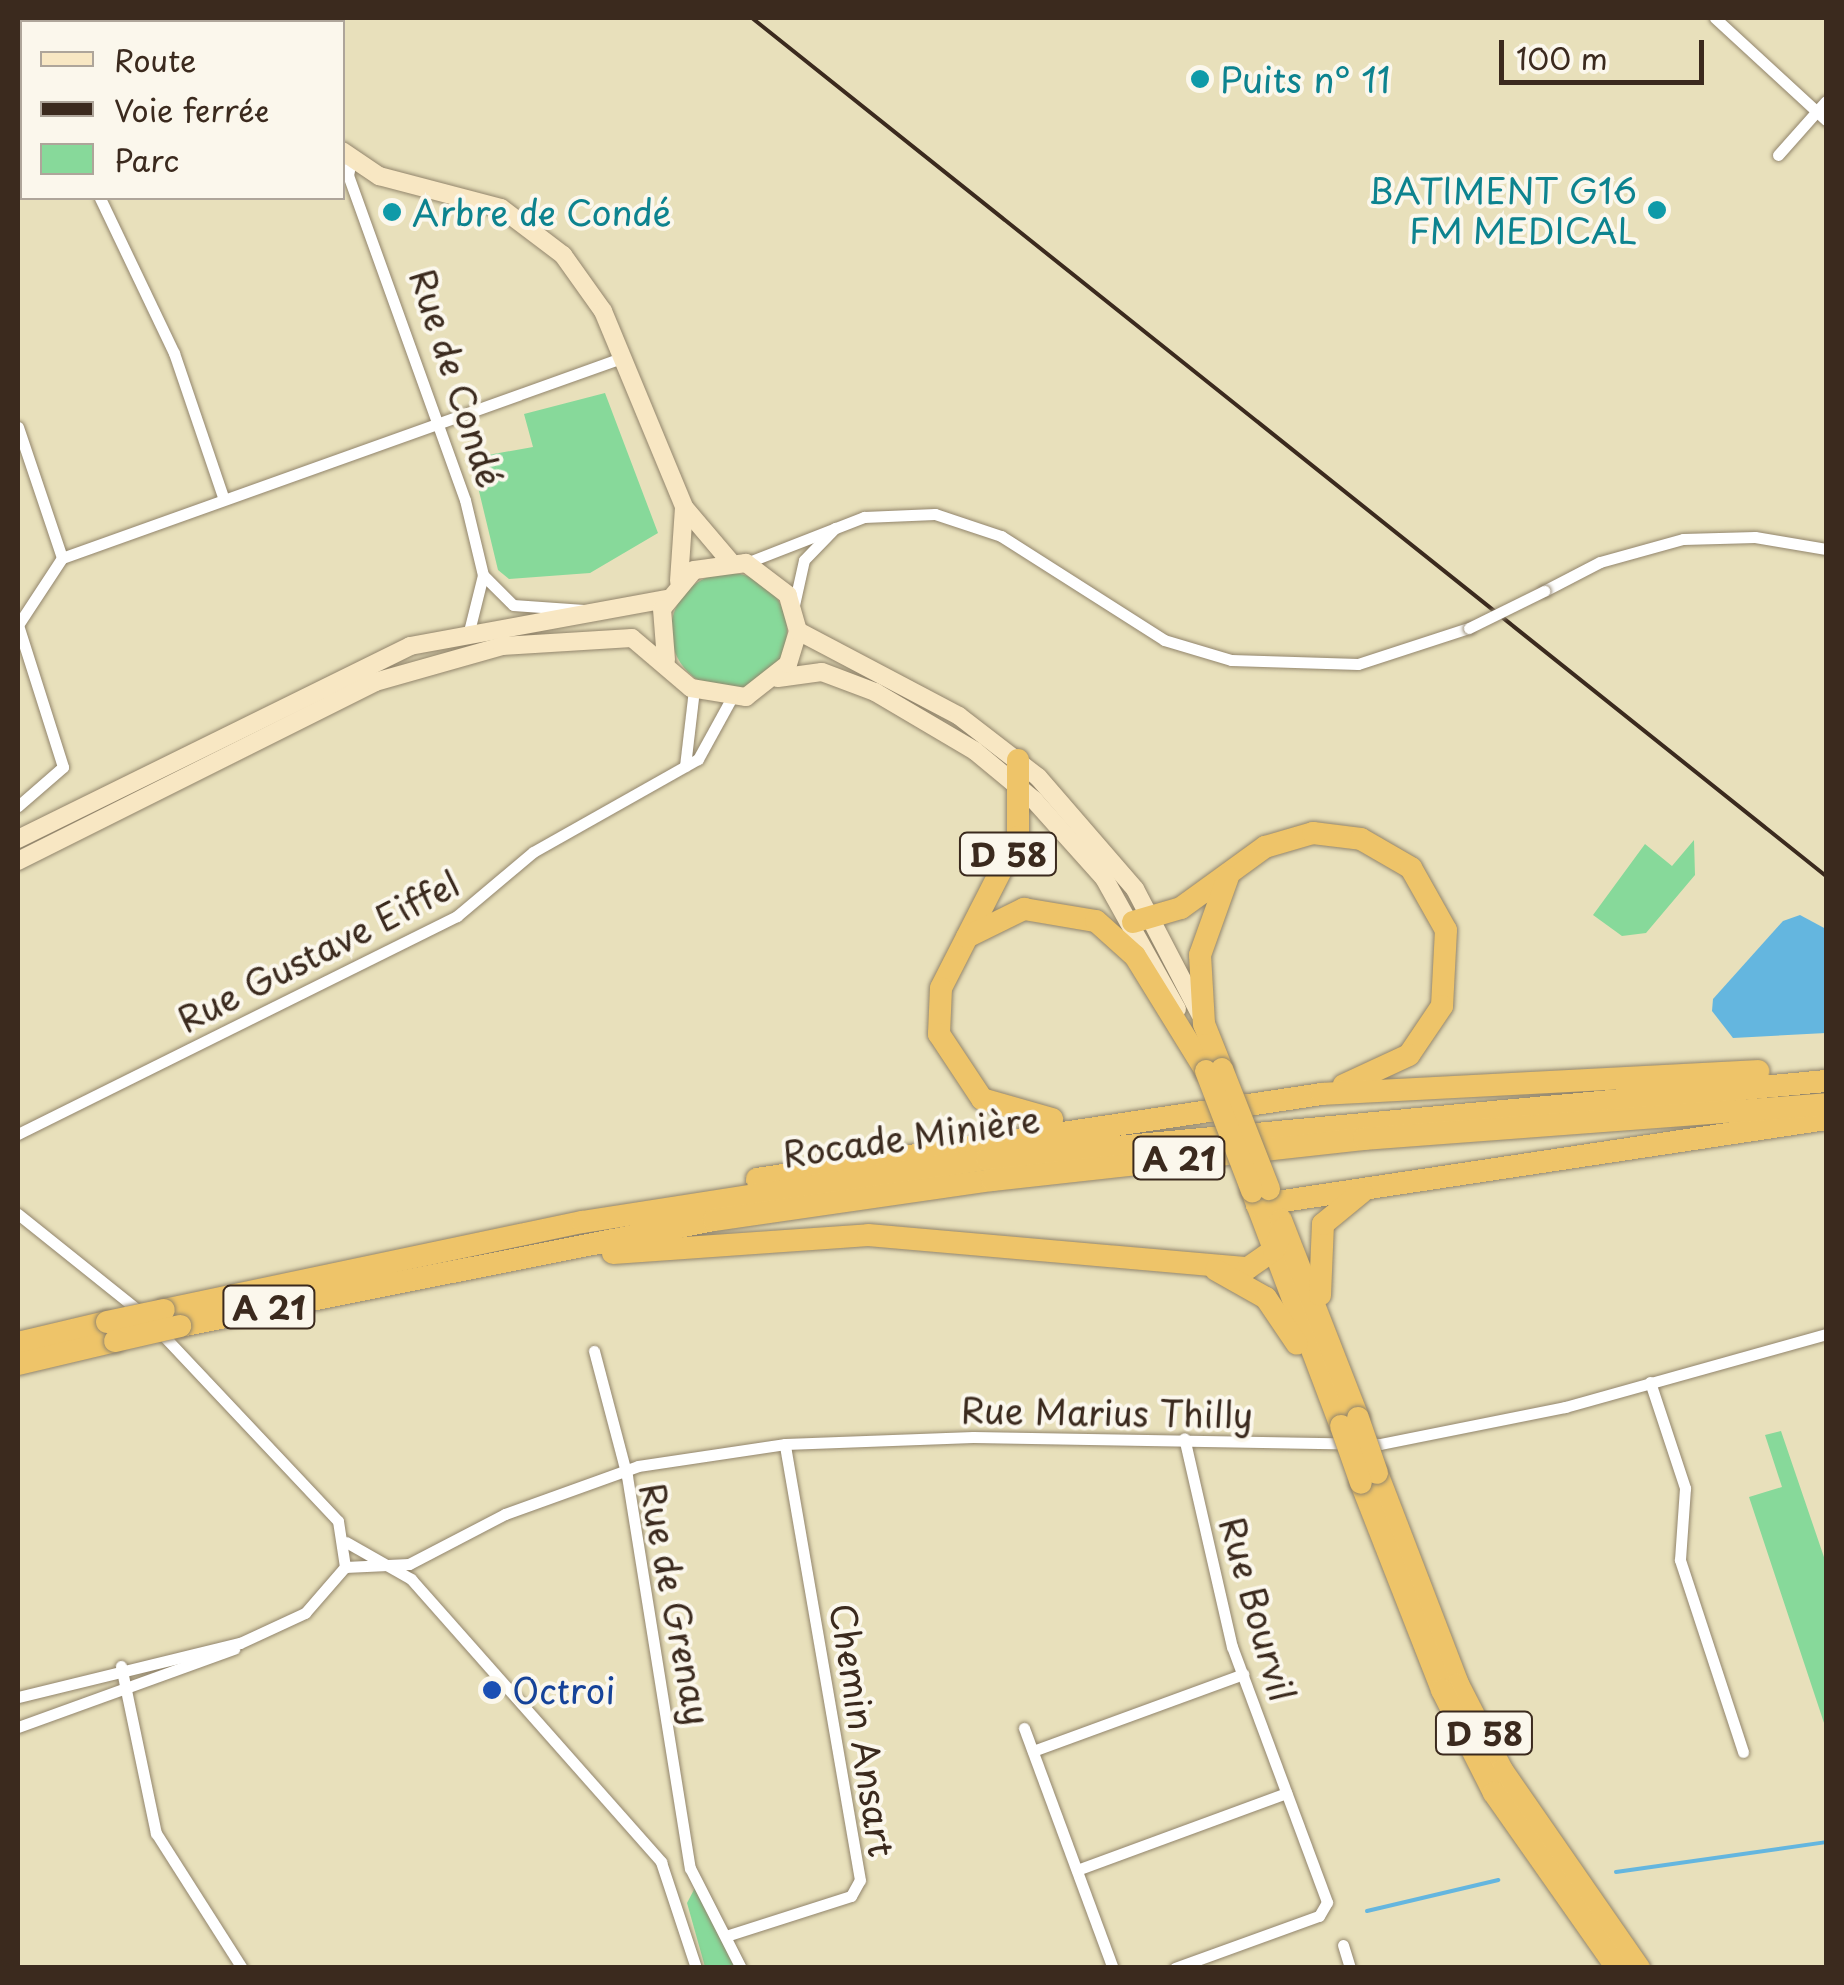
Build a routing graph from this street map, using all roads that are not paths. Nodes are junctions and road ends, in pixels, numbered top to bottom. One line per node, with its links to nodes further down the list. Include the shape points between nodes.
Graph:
1 (1715, 18): 3 (street)
2 (1826, 101): 3 (street)
3 (1822, 116): 4 (street)
4 (1778, 155)
5 (347, 156): 7 (main road, via 379,176 460,192 529,225 588,287); 8 (street, Rue de Condé, via 348,175)
6 (101, 200): 10 (street, via 174,352)
7 (624, 357): 8 (street); 11 (main road)
8 (440, 417): 10 (street); 16 (street, Rue de Condé)
9 (18, 427): 14 (street)
10 (223, 498): 14 (street)
11 (684, 507): 15 (main road); 17 (main road)
12 (834, 528): 13 (street, bridge, via 905,511 963,519 1164,640 1232,660 1358,664 1469,628 1600,562 1682,540 1774,538); 15 (street); 19 (street, via 804,560)
13 (1826, 549)
14 (62, 558): 21 (street)
15 (738, 562): 17 (main road); 19 (main road, via 780,584)
16 (483, 575): 20 (street, via 514,605); 23 (street, Rue de Condé)
17 (680, 580): 18 (main road)
18 (666, 599): 20 (main road); 24 (main road)
19 (794, 607): 22 (main road)
20 (597, 614): 23 (main road)
21 (18, 625): 31 (street, via 63,767)
22 (798, 630): 25 (main road); 28 (main road, D 58, via 920,693)
23 (469, 631): 32 (main road, via 317,684)
24 (666, 660): 26 (main road); 33 (main road, via 632,638 602,636 438,662 298,717)
25 (778, 678): 27 (main road); 30 (main road, D 58, via 822,672 875,692)
26 (694, 689): 27 (main road); 29 (street, via 695,732)
27 (731, 699): 29 (street, Rue Gustave Eiffel, via 712,742)
28 (1018, 760): 30 (highway, D 58); 35 (main road, D 58, via 1094,835)
29 (683, 770): 44 (street, Rue Gustave Eiffel, via 533,852 456,916)
30 (1021, 790): 35 (main road, D 58); 36 (highway, D 58, via 1018,837)
31 (18, 806)
32 (18, 839)
33 (18, 861)
34 (1234, 866): 35 (highway, via 1180,908); 37 (highway, via 1202,933); 40 (highway, via 1313,833 1361,839 1410,868 1446,930 1448,979 1423,1039 1392,1067)
35 (1142, 919): 37 (main road, D 58)
36 (964, 939): 37 (highway, via 1024,909 1073,911 1118,937); 43 (highway, via 938,1010 954,1070 1003,1112)
37 (1197, 1029): 46 (highway, D 58, bridge)
38 (1826, 1069): 40 (highway)
39 (1826, 1080): 48 (highway, Rocade Minière / A 21, via 1004,1157)
40 (1322, 1094): 43 (highway)
41 (1826, 1104): 51 (highway, Rocade Minière / A 21, via 1087,1168)
42 (1826, 1119): 45 (highway)
43 (1094, 1122): 48 (highway, via 885,1153)
44 (18, 1134)
45 (1379, 1186): 46 (highway); 53 (highway, via 1323,1224)
46 (1263, 1197): 49 (highway, D 58); 50 (highway, D 58)
47 (18, 1214): 66 (street, via 102,1274 338,1521)
48 (584, 1222): 54 (highway, Rocade Minière / A 21)
49 (1284, 1228): 50 (highway); 53 (highway, D 58)
50 (1274, 1250): 52 (highway, via 1248,1268); 61 (highway, D 58)
51 (536, 1252): 52 (highway, via 557,1260 868,1235); 54 (highway, Rocade Minière / A 21)
52 (1207, 1266): 61 (highway, via 1266,1298)
53 (1317, 1308): 61 (highway, D 58)
54 (172, 1318): 55 (highway, Rocade Minière / A 21, bridge)
55 (111, 1331): 57 (highway, Rocade Minière / A 21); 59 (highway, Rocade Minière / A 21)
56 (1826, 1334): 60 (street, Rue Marius Thilly)
57 (18, 1343)
58 (594, 1351): 64 (street, Rue de Grenay)
59 (18, 1364)
60 (1650, 1382): 62 (street, Rue Marius Thilly, via 1380,1444); 77 (street, via 1685,1488 1680,1560)
61 (1349, 1422): 65 (highway, D 58, bridge)
62 (1184, 1438): 63 (street, Rue Marius Thilly); 71 (street, Rue Bourvil)
63 (785, 1444): 64 (street, Rue Marius Thilly); 82 (street, Chemin Ansart, via 860,1880 851,1896)
64 (624, 1470): 68 (street, Rue Marius Thilly); 79 (street, Rue de Grenay)
65 (1369, 1478): 90 (highway, D 58, via 1442,1690 1494,1793); 91 (highway, D 58, via 1502,1770)
66 (346, 1542): 67 (street); 68 (street)
67 (345, 1567): 68 (street); 69 (street, via 305,1613)
68 (396, 1569): 81 (street, via 661,1862)
69 (240, 1643): 70 (street); 72 (street)
70 (121, 1666): 72 (street); 73 (street)
71 (1243, 1674): 76 (street); 78 (street, Rue Bourvil)
72 (128, 1691): 74 (street); 84 (street, via 162,1850)
73 (18, 1697)
74 (18, 1727)
75 (1024, 1728): 76 (street)
76 (1033, 1752): 80 (street)
77 (1742, 1752)
78 (1286, 1794): 80 (street); 88 (street, Rue Bourvil, via 1325,1908)
79 (690, 1868): 81 (street); 82 (street)
80 (1078, 1870): 87 (street)
81 (671, 1885): 85 (street)
82 (729, 1935): 86 (street)
83 (1343, 1945): 89 (street)
84 (242, 1968)
85 (696, 1968)
86 (741, 1968)
87 (1112, 1968)
88 (1175, 1968)
89 (1350, 1968)
90 (1616, 1968)
91 (1639, 1968)

